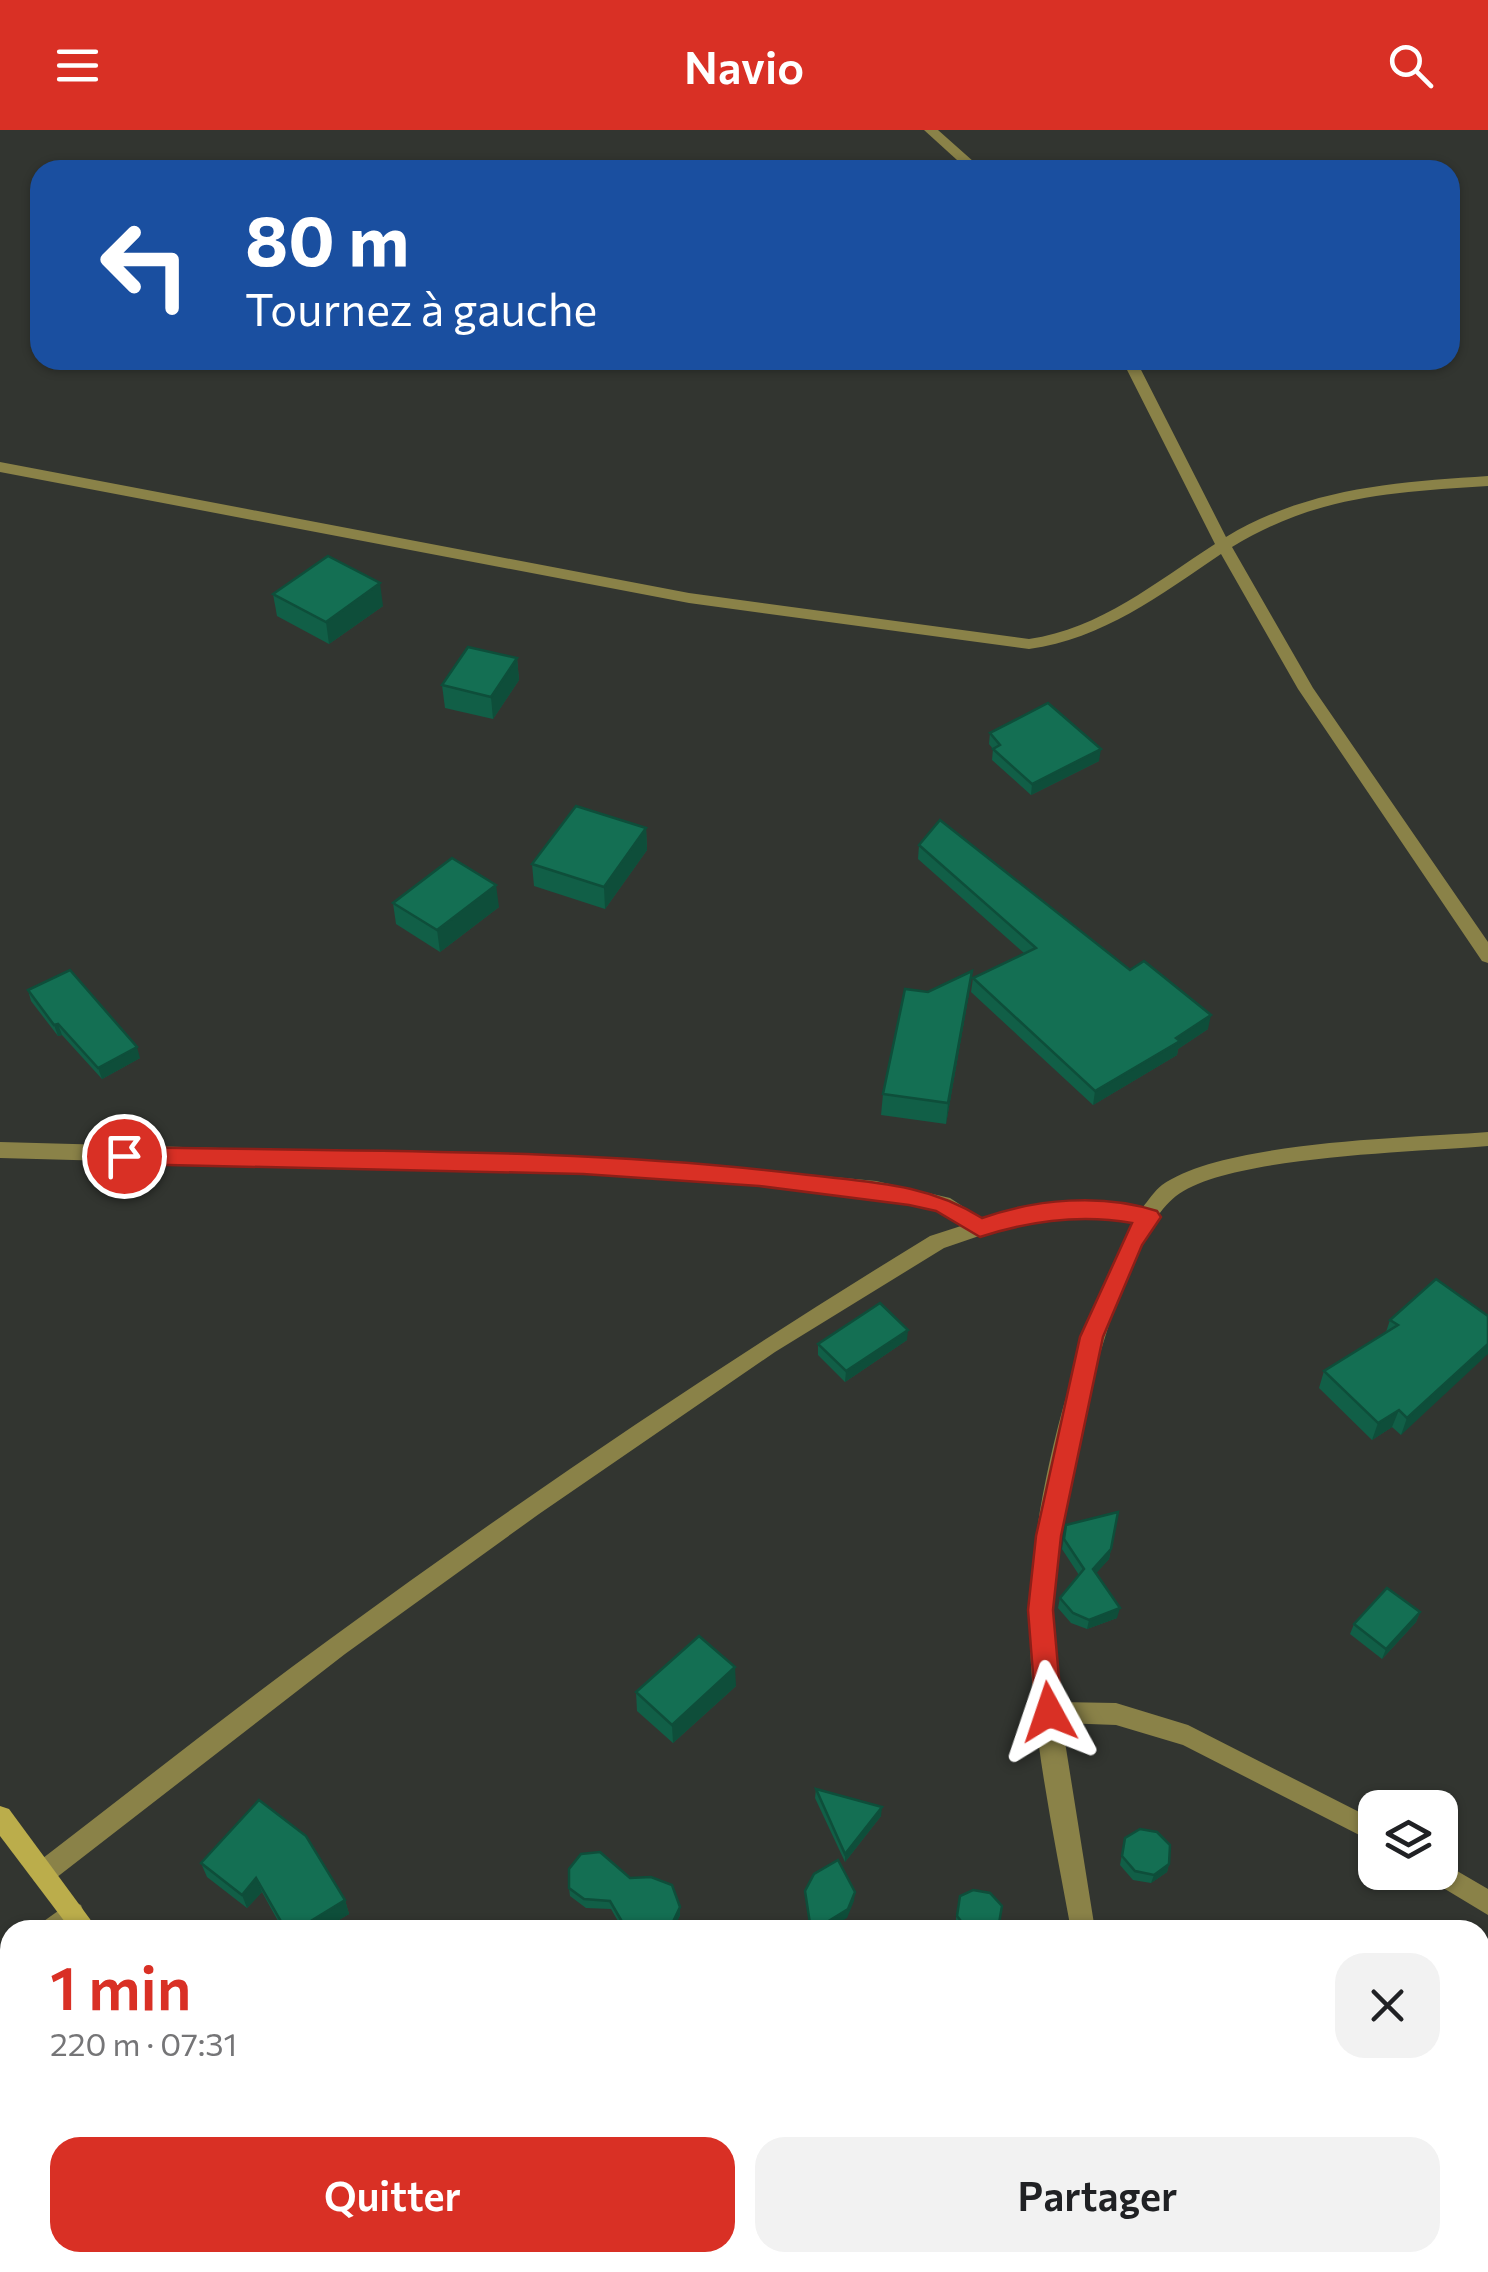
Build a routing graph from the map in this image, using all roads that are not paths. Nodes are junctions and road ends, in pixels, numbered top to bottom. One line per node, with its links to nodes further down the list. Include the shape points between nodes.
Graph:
1 (930, 130): 2 (street)
2 (964, 160)
3 (1134, 370): 6 (street)
4 (0, 467): 6 (street, via 689,598 1029,644 1086,632)
5 (1488, 481): 6 (street, via 1324,497)
6 (1222, 543): 7 (street, via 1306,688)
7 (1486, 949)
8 (1488, 1139): 10 (street, via 1225,1166 1166,1191)
9 (0, 1150): 11 (street, via 583,1166 759,1178 909,1196 943,1204)
10 (1149, 1217): 11 (street, via 1102,1209 1017,1215); 12 (street, via 1132,1241 1092,1337 1048,1536 1040,1610)
11 (980, 1228): 15 (street, via 936,1242 768,1346 531,1507 337,1646)
12 (1049, 1712): 14 (street, via 1116,1714 1188,1736); 19 (street)
13 (0, 1818): 15 (main road)
14 (1358, 1823)
15 (42, 1874): 18 (main road)
16 (1458, 1884): 17 (street)
17 (1488, 1904)
18 (68, 1920)
19 (1081, 1920)

